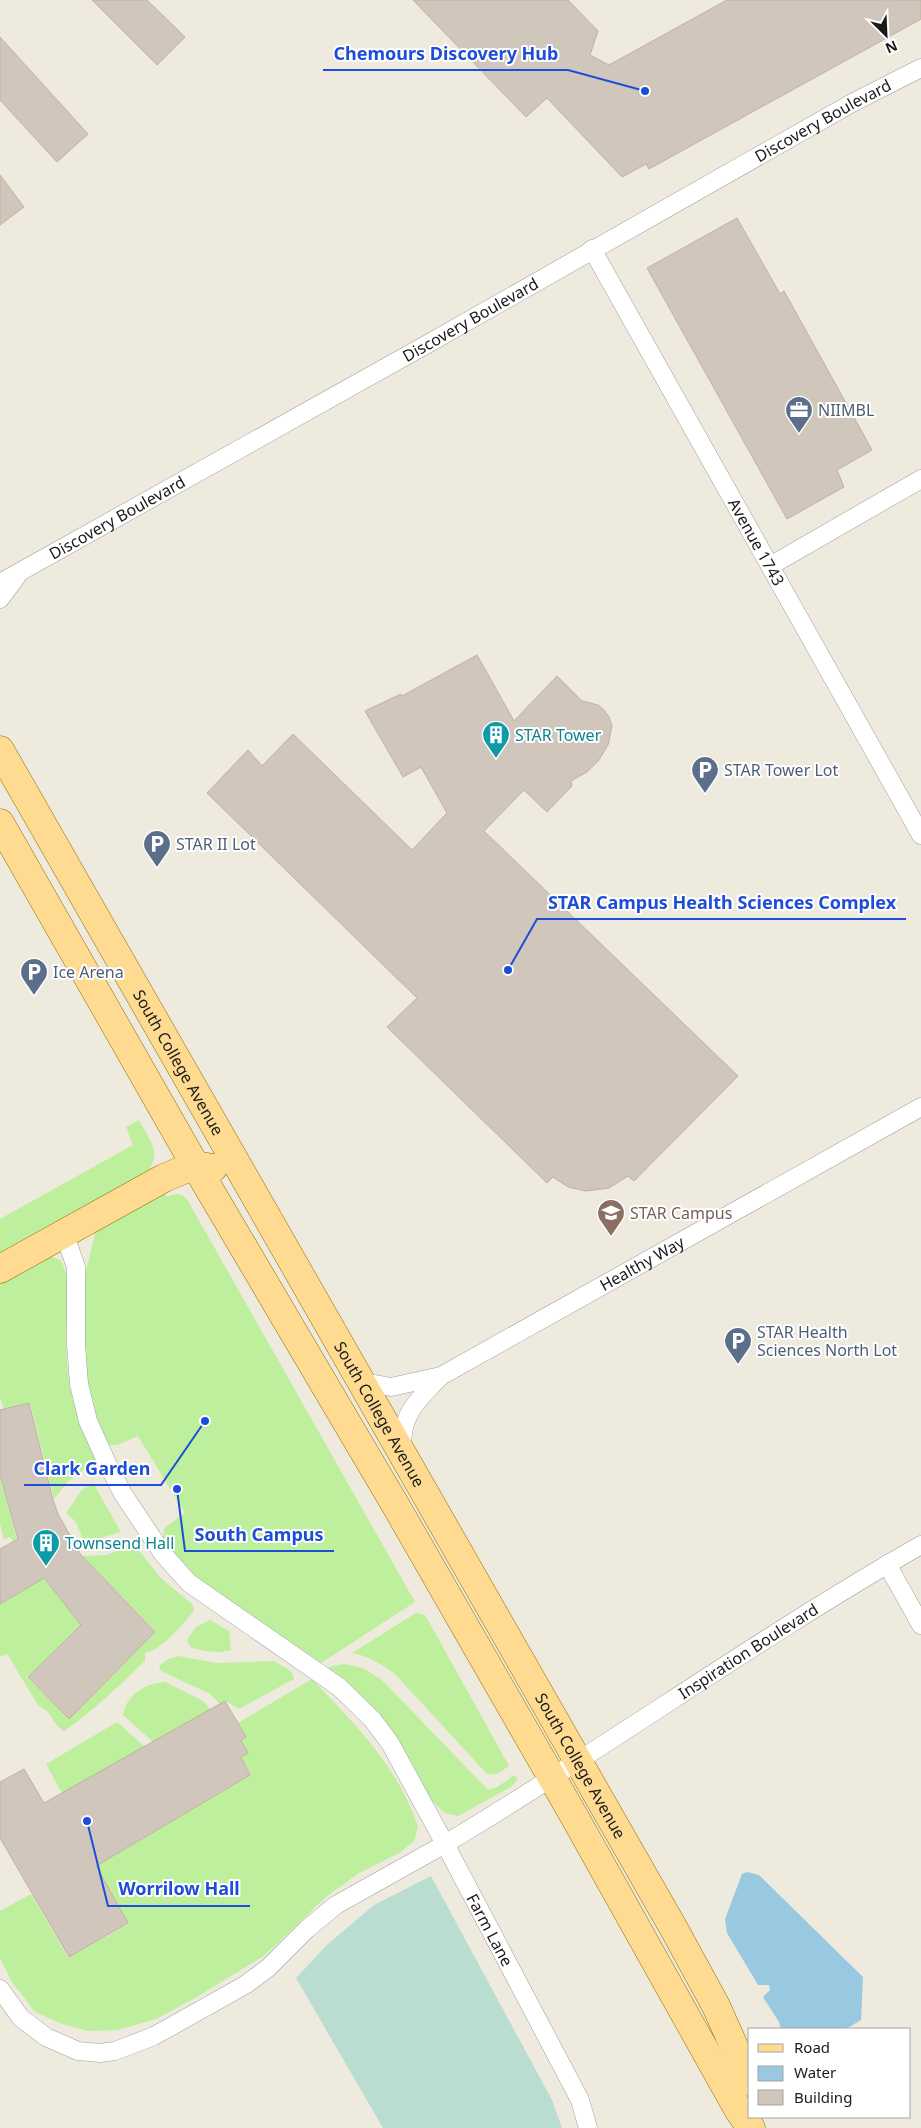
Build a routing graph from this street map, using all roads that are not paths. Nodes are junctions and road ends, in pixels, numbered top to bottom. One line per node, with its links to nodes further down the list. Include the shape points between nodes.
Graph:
1 (921, 68): 2 (street, Discovery Boulevard, via 852,103)
2 (592, 250): 4 (street, Avenue 1743); 5 (street, Discovery Boulevard)
3 (921, 479): 4 (street)
4 (770, 566): 11 (street, Avenue 1743)
5 (20, 572): 6 (street, Discovery Boulevard); 7 (street, Discovery Boulevard); 8 (street, Discovery Boulevard)
6 (0, 574)
7 (0, 583)
8 (0, 599)
9 (0, 750): 14 (main road, South College Avenue)
10 (0, 823): 13 (main road, South College Avenue)
11 (921, 835)
12 (921, 1107): 17 (street, Healthy Way)
13 (196, 1165): 14 (main road); 15 (main road, via 164,1178); 24 (main road, South College Avenue)
14 (242, 1174): 18 (main road, South College Avenue)
15 (64, 1233): 16 (main road); 25 (street, Farm Lane, via 76,1267 79,1384 88,1421 123,1494 163,1554 189,1583 339,1687 372,1719 390,1743)
16 (0, 1269)
17 (441, 1376): 18 (street, Healthy Way, via 391,1387); 19 (street, Healthy Way, via 406,1419 402,1442)
18 (359, 1381): 19 (main road, South College Avenue)
19 (404, 1459): 23 (main road, South College Avenue)
20 (921, 1545): 21 (street, Inspiration Boulevard)
21 (887, 1564): 22 (street); 23 (street, Inspiration Boulevard, via 724,1664)
22 (921, 1624)
23 (578, 1762): 24 (street, Inspiration Boulevard); 27 (main road, South College Avenue, via 716,2006)
24 (552, 1779): 25 (street); 29 (main road, South College Avenue)
25 (445, 1844): 26 (street, via 336,1905 245,1985 154,2036 115,2051 78,2051 46,2037 22,2018); 28 (street, Farm Lane, via 580,2100)
26 (0, 1989)
27 (748, 2078)
28 (588, 2128)
29 (751, 2128)

